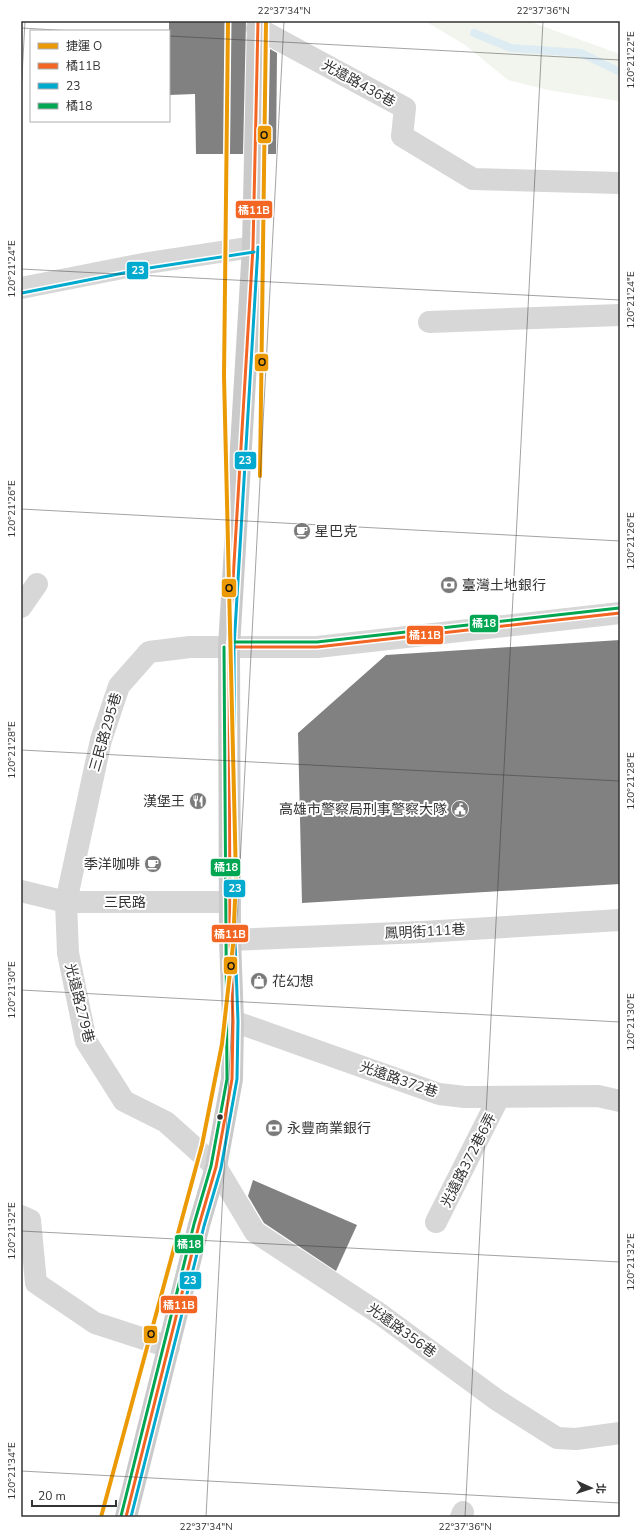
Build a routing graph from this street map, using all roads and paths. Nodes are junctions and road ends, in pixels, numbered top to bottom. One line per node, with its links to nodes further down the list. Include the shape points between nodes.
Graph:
1 (258, 25): 2 (street, 光遠路436巷, via 405,108 402,136 473,179); 3 (main road)
2 (620, 183)
3 (253, 247): 4 (street, via 148,262); 10 (main road)
4 (21, 288)
5 (620, 315): 6 (street)
6 (428, 322)
7 (37, 584): 8 (street)
8 (21, 607)
9 (620, 613): 10 (street, 三民路295巷, via 317,647)
10 (229, 647): 12 (street, 三民路295巷, via 190,647 149,652 118,686 101,740); 13 (main road)
11 (21, 891): 12 (street, 三民路)
12 (66, 902): 13 (street, 三民路); 19 (street, 光遠路279巷, via 68,953 86,1041 124,1101 166,1122)
13 (230, 902): 15 (main road)
14 (620, 920): 15 (street, 鳳明街111巷)
15 (230, 940): 16 (main road)
16 (233, 1021): 17 (street, 光遠路372巷, via 439,1094); 19 (main road, via 232,1079)
17 (499, 1097): 18 (street, 光遠路372巷, via 598,1096); 21 (street, 光遠路372巷6弄)
18 (620, 1101)
19 (216, 1167): 22 (main road); 23 (street, 光遠路356巷, via 255,1232 380,1314 497,1400 557,1438 576,1439)
20 (26, 1218): 22 (street, via 36,1283 95,1323)
21 (436, 1222)
22 (169, 1347): 24 (main road)
23 (620, 1433)
24 (126, 1517)

